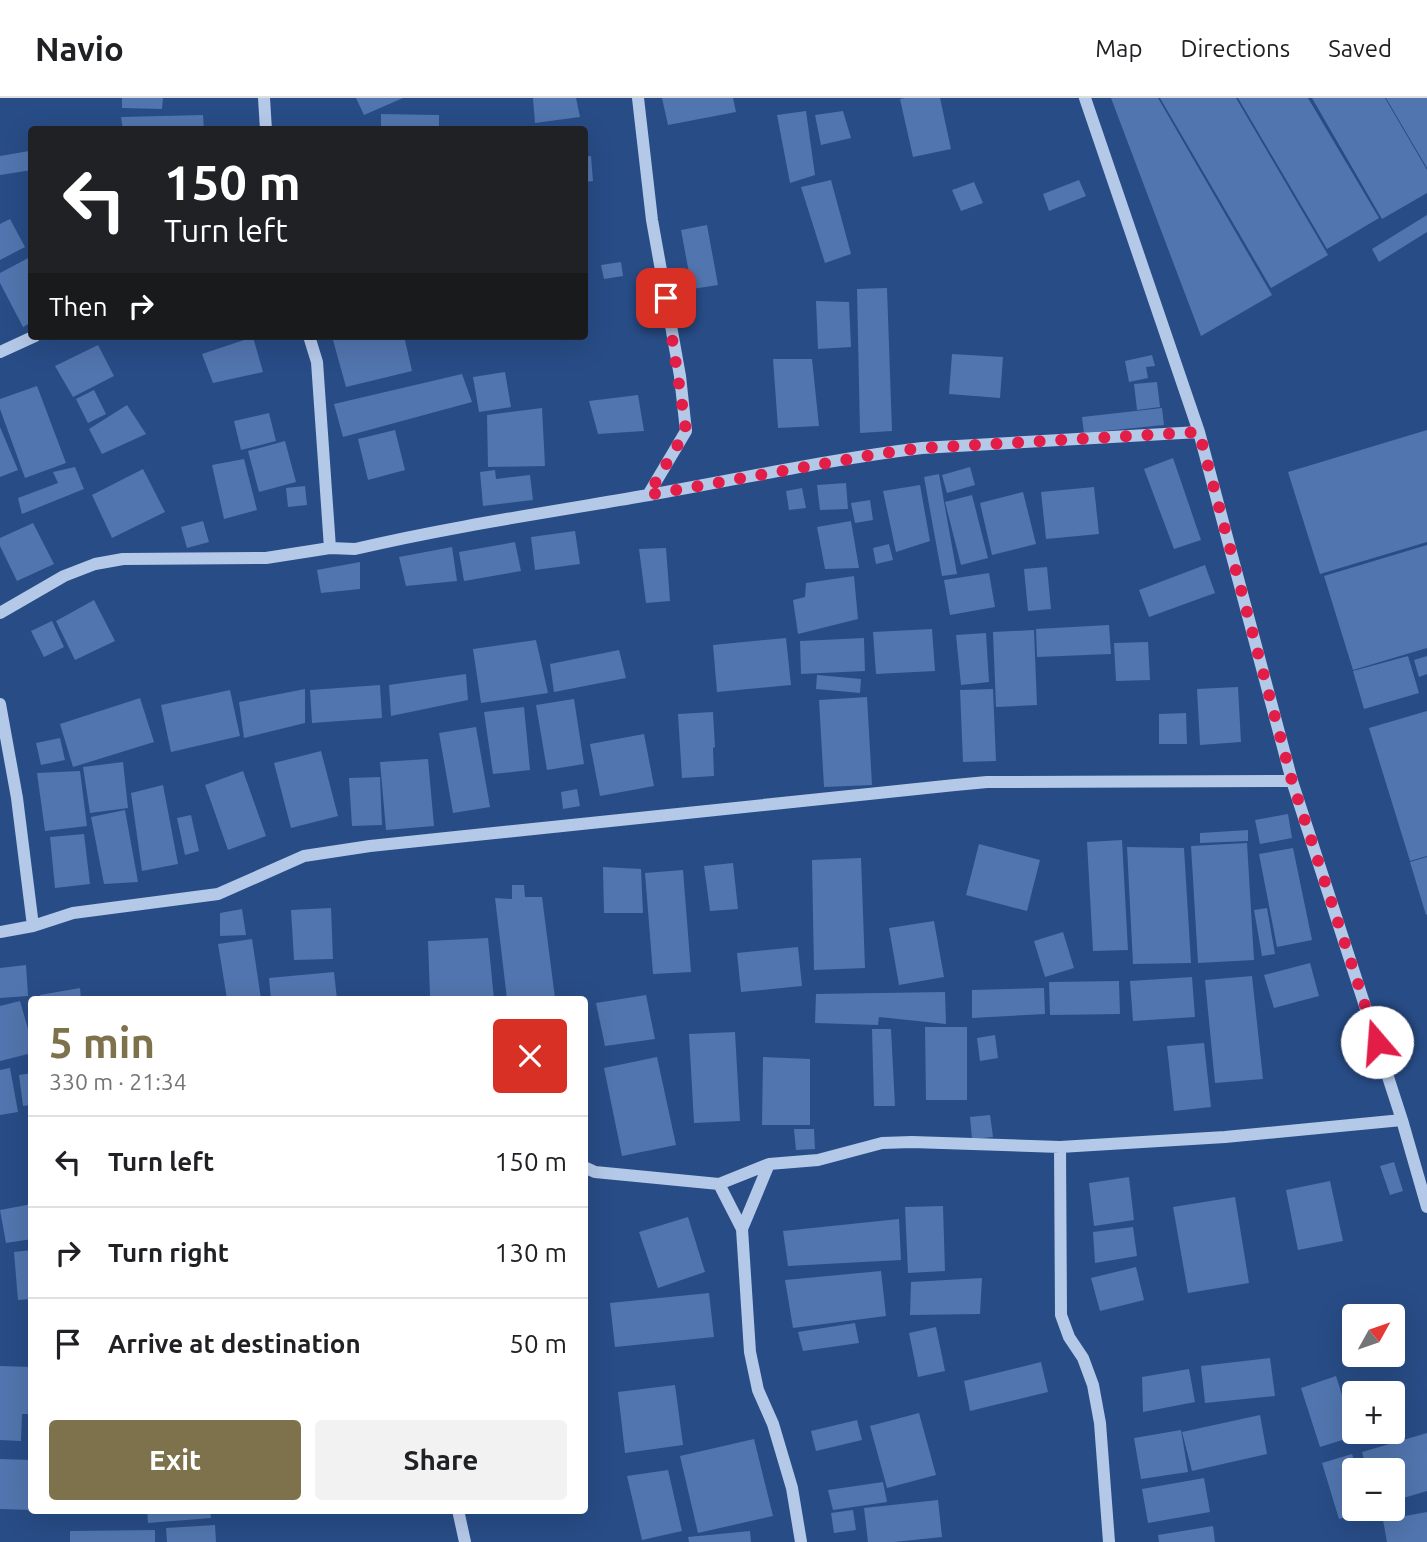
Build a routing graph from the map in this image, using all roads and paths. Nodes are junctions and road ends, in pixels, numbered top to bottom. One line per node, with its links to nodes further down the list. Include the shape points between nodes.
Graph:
1 (264, 98): 4 (street)
2 (638, 98): 9 (street, via 652,220 686,431)
3 (1085, 98): 8 (street)
4 (265, 126)
5 (28, 339): 7 (street)
6 (310, 340): 10 (street, via 317,362)
7 (0, 352)
8 (1199, 432): 9 (street, via 922,448); 13 (street)
9 (648, 495): 10 (street, via 355,548)
10 (330, 548): 11 (street, via 266,558 122,559 95,564 64,576)
11 (0, 613)
12 (0, 704): 14 (street)
13 (1292, 781): 14 (street, via 987,782 370,846 304,856 218,894 73,913); 16 (street)
14 (33, 926): 15 (street)
15 (0, 932)
16 (1402, 1120): 17 (street); 21 (street)
17 (1060, 1147): 18 (street, via 883,1143 818,1160); 26 (street, via 1061,1315 1093,1385)
18 (769, 1164): 20 (street); 22 (street)
19 (588, 1169): 20 (street)
20 (719, 1184): 22 (street)
21 (1427, 1207)
22 (742, 1229): 25 (street, via 750,1352 758,1390 792,1488)
23 (459, 1514): 24 (street)
24 (465, 1542)
25 (801, 1542)
26 (1109, 1542)

